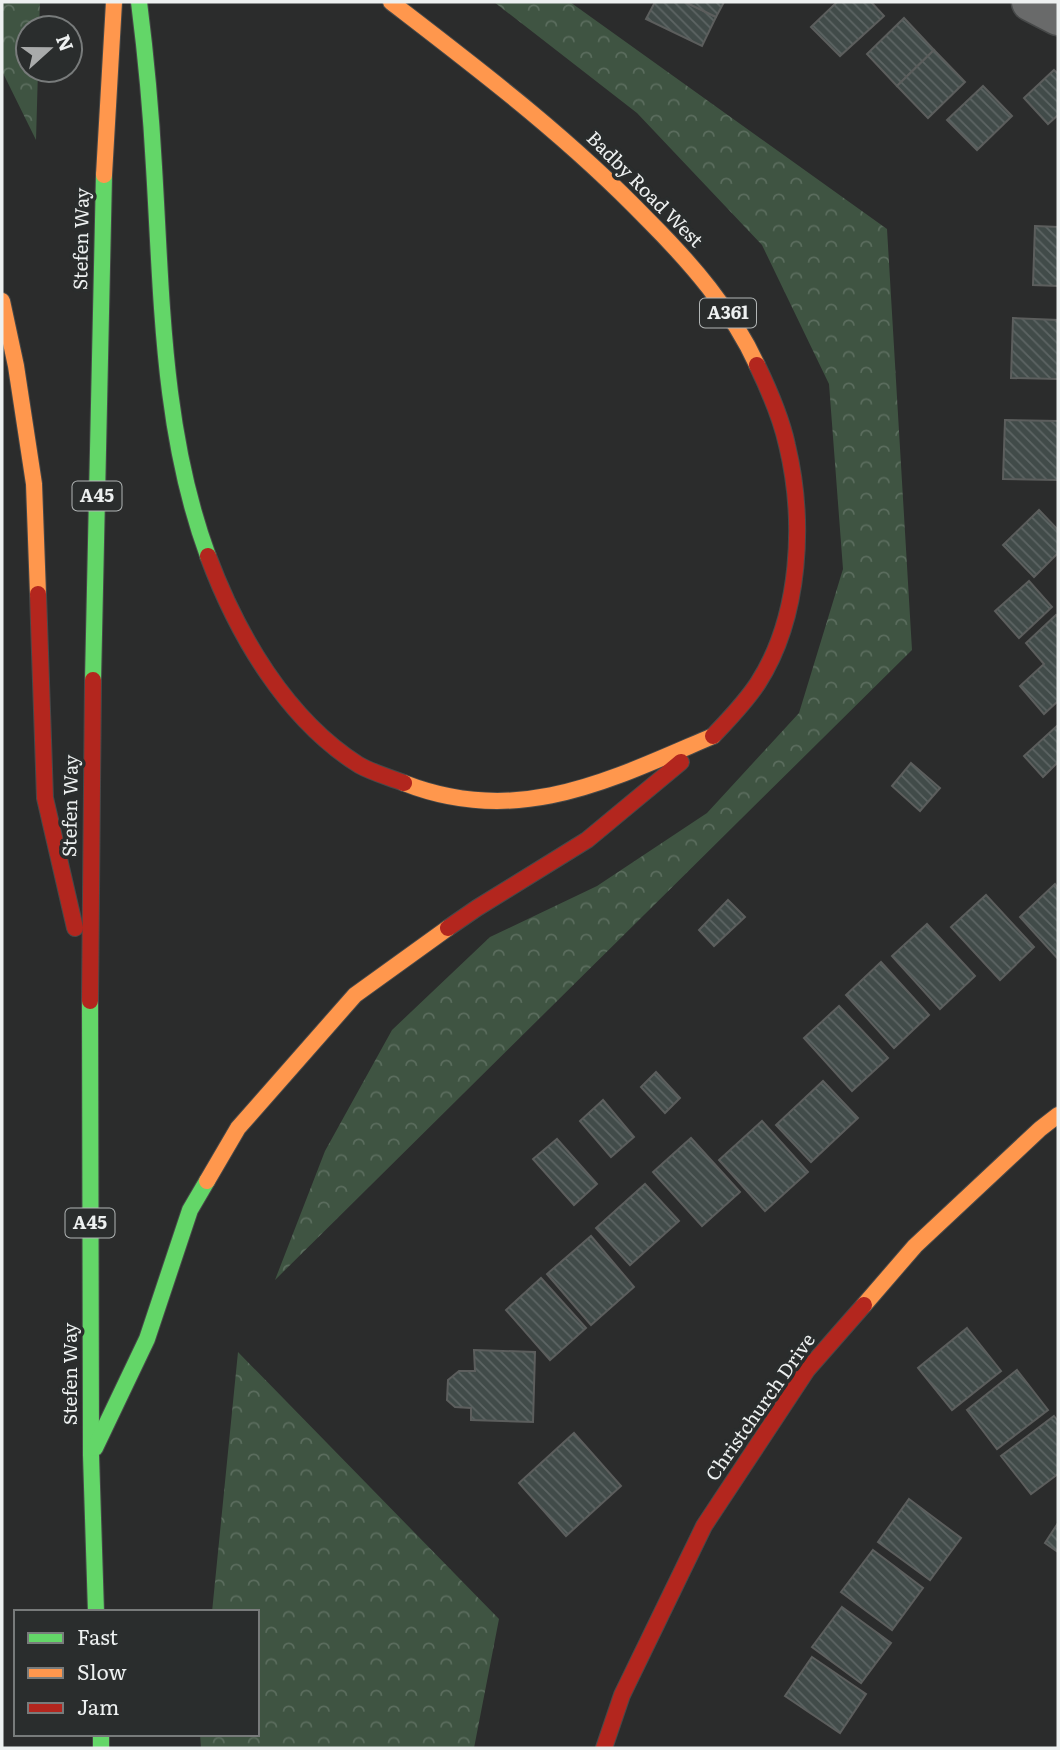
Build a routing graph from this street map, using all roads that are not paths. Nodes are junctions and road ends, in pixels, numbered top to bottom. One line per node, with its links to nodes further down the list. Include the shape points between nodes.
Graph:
1 (114, 2): 8 (main road, Stefen Way / A45, via 102,222)
2 (139, 2): 7 (main road, via 176,439 199,534 240,629 275,683 316,731 360,766 430,792 483,799 540,798 595,785)
3 (391, 2): 7 (main road, Badby Road West / A361, via 545,122 649,218 698,272 761,373 785,433 795,490 796,546 789,601 775,653 746,700)
4 (1031, 2): 5 (street)
5 (1058, 16)
6 (2, 301): 8 (main road, via 34,484 45,798)
7 (713, 736): 10 (main road, Badby Road West, via 587,840 477,908 355,995 238,1128 190,1210 147,1339)
8 (89, 991): 10 (main road, Stefen Way / A45)
9 (1058, 1115): 12 (main road, Christchurch Drive, via 915,1247 807,1370 704,1526 622,1695)
10 (91, 1455): 11 (main road, Stefen Way / A45)
11 (96, 1610)
12 (604, 1748)

